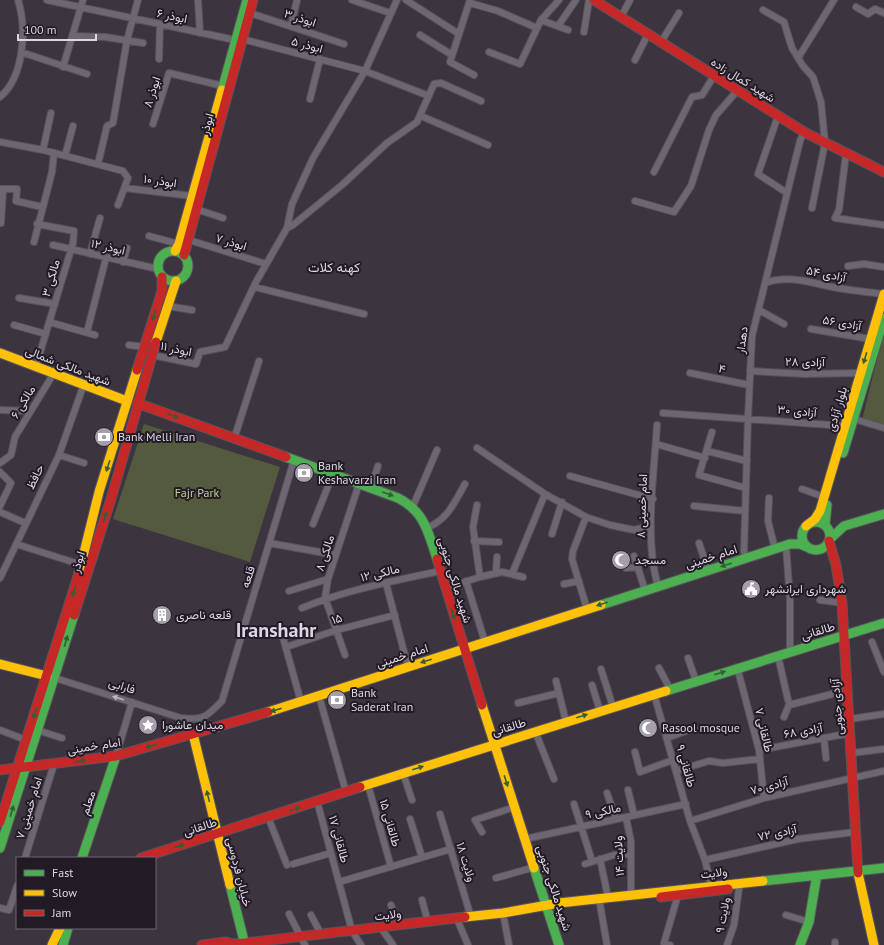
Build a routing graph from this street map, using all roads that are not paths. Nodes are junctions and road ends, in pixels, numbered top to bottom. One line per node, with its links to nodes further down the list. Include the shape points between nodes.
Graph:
1 (18, 0): 45 (street, via 24,28)
2 (46, 0): 19 (street, ابوذر ۶)
3 (83, 0): 19 (street)
4 (138, 0): 27 (street)
5 (198, 0): 35 (street)
6 (247, 0): 41 (main road, ابوذر)
7 (253, 0): 22 (main road, ابوذر)
8 (297, 0): 30 (street)
9 (352, 0): 23 (street)
10 (398, 0): 23 (street)
11 (406, 0): 36 (street)
12 (559, 0): 28 (street)
13 (576, 0): 31 (street)
14 (589, 0): 34 (street)
15 (630, 0): 26 (street)
16 (834, 0): 48 (street)
17 (470, 1): 32 (street, via 498,10); 36 (street)
18 (599, 1): 26 (main road, شهید کمال زاده)
19 (81, 7): 27 (street, ابوذر ۶); 39 (street)
20 (856, 8): 25 (street, via 868,14 875,9)
21 (763, 10): 48 (street, via 784,22)
22 (250, 13): 30 (street, ابوذر ۳); 41 (main road, ابوذر)
23 (390, 13): 53 (street)
24 (679, 13): 42 (street)
25 (884, 13)
26 (621, 17): 37 (main road, شهید کمال زاده)
27 (133, 18): 29 (street, ابوذر ۶); 40 (street)
28 (541, 20): 31 (street); 32 (street)
29 (160, 24): 35 (street, ابوذر ۶); 49 (street)
30 (291, 26): 44 (street, ابوذر ۳)
31 (558, 26): 33 (street)
32 (537, 28): 46 (street, via 520,64)
33 (568, 30)
34 (584, 32)
35 (200, 33): 41 (street, ابوذر ۶)
36 (459, 34): 47 (street)
37 (648, 34): 42 (main road, شهید کمال زاده); 51 (street)
38 (420, 35): 47 (street)
39 (72, 36): 40 (street); 52 (street)
40 (127, 40): 43 (street); 76 (street, via 113,123 107,126)
41 (239, 40): 50 (street, ابوذر ۵); 57 (main road, ابوذر); 87 (main road, ابوذر)
42 (661, 42): 56 (main road, شهید کمال زاده)
43 (143, 43)
44 (344, 44)
45 (21, 52): 52 (street); 60 (street, via 11,84)
46 (489, 52)
47 (452, 55): 55 (street, via 450,62)
48 (798, 58): 70 (street, via 813,77 820,102)
49 (159, 59)
50 (320, 59): 53 (street, ابوذر ۵); 61 (street)
51 (635, 60)
52 (63, 67): 54 (street)
53 (365, 71): 59 (street, ابوذر ۵); 93 (street, via 313,158 292,204)
54 (88, 74)
55 (474, 75)
56 (714, 76): 58 (main road, شهید کمال زاده); 77 (street, via 702,95 692,97)
57 (223, 86): 66 (street, ابوذر ۸, via 169,73); 82 (main road, ابوذر)
58 (737, 91): 65 (main road, شهید کمال زاده); 83 (street, via 714,120 691,186 674,212)
59 (428, 96): 62 (street, via 434,84 441,83); 64 (street)
60 (0, 97)
61 (310, 98)
62 (481, 101)
63 (51, 113): 72 (street)
64 (421, 116): 71 (street); 93 (street, via 418,122 387,143 342,185)
65 (778, 116): 68 (main road, شهید کمال زاده); 81 (street, via 758,174)
66 (153, 124)
67 (73, 126): 75 (street)
68 (804, 132): 70 (main road, شهید کمال زاده); 81 (street, دهدار)
69 (0, 142): 72 (street)
70 (825, 143): 74 (main road, شهید کمال زاده); 86 (street)
71 (488, 145)
72 (43, 150): 73 (street)
73 (54, 153): 75 (street); 85 (street, via 52,172)
74 (846, 154): 78 (main road, شهید کمال زاده); 92 (street, via 839,210 835,218)
75 (65, 156): 76 (street)
76 (98, 164): 79 (street, via 123,171 128,178)
77 (654, 172)
78 (884, 172)
79 (125, 188): 82 (street, ابوذر ۱۰); 84 (street)
80 (2, 189): 85 (street, via 18,189 16,201); 90 (street)
81 (787, 193): 110 (street, دهدار)
82 (192, 196): 99 (main road, ابوذر)
83 (636, 201)
84 (118, 205)
85 (42, 207): 91 (street)
86 (812, 208)
87 (196, 210): 89 (street); 95 (main road, ابوذر)
88 (100, 218): 101 (street)
89 (223, 218)
90 (1, 223)
91 (37, 224): 96 (street); 100 (street, مالکی ۳, via 74,231)
92 (884, 225)
93 (287, 228): 105 (street)
94 (149, 236): 99 (street)
95 (189, 240): 102 (main road, ابوذر); 105 (street, ابوذر ۷)
96 (34, 242)
97 (53, 245): 100 (street, ابوذر ۱۲)
98 (127, 248): 104 (street)
99 (177, 248): 102 (main road); 108 (main road, via 161,258)
100 (71, 250): 101 (street, ابوذر ۱۲); 114 (street, مالکی ۳)
101 (90, 254): 103 (street, ابوذر ۱۲)
102 (184, 255): 109 (main road, via 188,268 184,277)
103 (106, 258): 104 (street, ابوذر ۱۲); 124 (street)
104 (123, 262): 108 (street, ابوذر ۱۲)
105 (266, 264): 111 (street)
106 (848, 266): 107 (street, via 864,264)
107 (884, 267)
108 (160, 273): 109 (main road, via 166,280); 129 (main road, ابوذر, one-way to 129, via 162,291)
109 (176, 281): 115 (main road, ابوذر)
110 (765, 283): 112 (street, آزادی ۵۴, via 787,278); 117 (street, دهدار)
111 (254, 287): 118 (street); 131 (street, ابوذر ۱۱, via 225,347 200,352 196,364)
112 (884, 294): 127 (main road, بلوار آزادی)
113 (19, 298): 114 (street)
114 (55, 304): 120 (street, مالکی ۳)
115 (167, 306): 116 (street); 131 (main road, ابوذر)
116 (192, 310)
117 (759, 310): 121 (street); 134 (street, دهدار, via 752,336)
118 (364, 314)
119 (884, 318): 146 (main road, بلوار آزادی)
120 (49, 322): 124 (street); 125 (street, مالکی ۳)
121 (784, 324)
122 (14, 325): 125 (street)
123 (811, 329): 127 (street, آزادی ۵۶)
124 (87, 332): 126 (street)
125 (46, 334): 133 (street, مالکی ۳)
126 (95, 334)
127 (870, 339): 137 (main road, بلوار آزادی, one-way to 137)
128 (129, 345): 129 (street)
129 (145, 347): 140 (main road, ابوذر)
130 (0, 353): 133 (main road, شهید مالکی شمالی)
131 (152, 355): 141 (main road, ابوذر)
132 (259, 361): 151 (street)
133 (36, 366): 135 (main road, شهید مالکی شمالی)
134 (750, 371): 137 (street, آزادی ۲۸); 139 (street, دهدار)
135 (54, 373): 138 (main road, شهید مالکی شمالی); 143 (street, مالکی ۶)
136 (690, 373): 139 (street, ۴)
137 (860, 373): 148 (main road, بلوار آزادی)
138 (84, 384): 140 (main road, شهید مالکی شمالی); 156 (street, حافظ)
139 (749, 385): 145 (street, دهدار)
140 (127, 401): 171 (main road, ابوذر, one-way to 171)
141 (137, 403): 151 (main road, شهید مالکی جنوبی, one-way to 151); 173 (main road, ابوذر)
142 (0, 410): 143 (street)
143 (30, 411): 160 (street, مالکی ۶, via 15,437 11,455)
144 (662, 413): 145 (street, آزادی ۳۰)
145 (748, 418): 148 (street, آزادی ۳۰); 159 (street, دهدار)
146 (854, 419): 149 (street); 190 (main road, بلوار آزادی, via 826,508)
147 (656, 426): 152 (street, امام خمینی ۸)
148 (844, 426): 174 (main road, بلوار آزادی)
149 (884, 428)
150 (712, 432): 155 (street)
151 (234, 439): 158 (main road, شهید مالکی جنوبی)
152 (656, 444): 157 (street); 176 (street, امام خمینی ۸)
153 (477, 448): 172 (street)
154 (437, 450): 180 (street)
155 (707, 451): 157 (street); 159 (street)
156 (59, 455): 161 (street); 186 (street, حافظ)
157 (705, 458): 169 (street, via 699,475)
158 (294, 460): 164 (main road, شهید مالکی جنوبی); 197 (street, قلعه)
159 (746, 461): 169 (street, دهدار)
160 (0, 463)
161 (84, 463)
162 (378, 466): 168 (street)
163 (0, 472): 179 (street, via 11,484)
164 (333, 474): 166 (main road, شهید مالکی جنوبی); 187 (street)
165 (570, 476): 176 (street)
166 (359, 484): 168 (main road, شهید مالکی جنوبی); 204 (street, مالکی ۸)
167 (465, 484): 191 (street, via 439,523)
168 (371, 488): 180 (main road, شهید مالکی جنوبی, one-way to 180)
169 (746, 488): 182 (street, دهدار)
170 (802, 489): 174 (street)
171 (99, 492): 173 (main road); 208 (main road, ابوذر)
172 (545, 494): 177 (street); 216 (street)
173 (111, 496): 252 (main road, ابوذر, one-way to 173)
174 (824, 497): 192 (main road, بلوار آزادی, via 815,519)
175 (769, 498): 202 (street, via 768,521)
176 (653, 499): 188 (street, امام خمینی ۸)
177 (562, 502): 185 (street); 193 (street)
178 (477, 505): 195 (street, via 473,527)
179 (0, 506)
180 (413, 506): 191 (main road, شهید مالکی جنوبی)
181 (694, 506): 182 (street)
182 (745, 511): 207 (street, دهدار)
183 (0, 512): 186 (street)
184 (884, 514): 189 (main road)
185 (586, 517): 188 (street, via 634,530); 220 (street, via 572,559)
186 (25, 523): 199 (street, حافظ)
187 (313, 524)
188 (651, 526): 224 (street, امام خمینی ۸, via 652,567)
189 (844, 526): 190 (main road); 194 (main road)
190 (826, 527): 192 (main road, via 817,522); 194 (main road)
191 (427, 528): 213 (main road, شهید مالکی جنوبی)
192 (804, 528): 200 (main road, بلوار آزادی); 201 (main road, via 802,539)
193 (552, 534)
194 (830, 540): 203 (main road); 212 (main road, آزادی جنوبی)
195 (474, 541): 196 (street); 217 (street)
196 (499, 542)
197 (269, 543): 204 (street); 262 (street, قلعه)
198 (699, 543): 211 (street)
199 (16, 544): 208 (street); 215 (street, حافظ)
200 (788, 545): 201 (main road, امام خمینی, via 800,544); 202 (main road, امام خمینی); 242 (street)
201 (807, 547): 203 (main road, via 811,550)
202 (775, 550): 207 (main road, امام خمینی)
203 (820, 550): 212 (main road)
204 (336, 555): 219 (street, مالکی ۸)
205 (634, 556): 209 (street)
206 (497, 557): 214 (street)
207 (746, 558): 211 (main road, امام خمینی, one-way to 211)
208 (82, 565): 252 (main road, ابوذر, one-way to 252)
209 (638, 567): 210 (street); 227 (street)
210 (626, 568)
211 (708, 570): 224 (main road, امام خمینی)
212 (837, 570): 230 (main road, آزادی جنوبی)
213 (440, 571): 222 (street, مالکی ۱۲); 225 (main road, شهید مالکی جنوبی)
214 (496, 573): 216 (street); 217 (street)
215 (1, 574)
216 (512, 574): 218 (street)
217 (480, 577): 221 (street)
218 (523, 577)
219 (328, 579): 226 (street); 228 (street, مالکی ۸)
220 (579, 581): 223 (street); 232 (street)
221 (466, 582): 225 (street); 238 (street)
222 (386, 583): 228 (street, مالکی ۱۲); 233 (street)
223 (564, 584)
224 (658, 586): 227 (main road, امام خمینی)
225 (445, 588): 241 (main road, شهید مالکی جنوبی, one-way to 241)
226 (289, 590)
227 (645, 590): 232 (main road, امام خمینی, one-way to 232)
228 (325, 598): 231 (street, مالکی ۱۲); 235 (street, مالکی ۸)
229 (820, 600): 230 (street)
230 (842, 603): 237 (main road, آزادی جنوبی)
231 (302, 608)
232 (587, 609): 238 (main road, امام خمینی)
233 (395, 615): 235 (street, ۱۵); 247 (street)
234 (884, 623): 237 (main road, طالقانی)
235 (337, 630): 240 (street, ۱۵); 243 (street, مالکی ۸)
236 (282, 634): 240 (street)
237 (844, 635): 242 (main road, طالقانی); 257 (main road, آزادی جنوبی)
238 (485, 642): 241 (main road, امام خمینی)
239 (872, 642): 251 (street)
240 (286, 647): 264 (street)
241 (464, 649): 247 (main road, امام خمینی, one-way to 247); 282 (main road, شهید مالکی جنوبی)
242 (790, 652): 244 (main road, طالقانی)
243 (345, 655)
244 (778, 656): 248 (main road, طالقانی); 261 (street)
245 (688, 658): 254 (street)
246 (0, 664): 252 (main road, فارابی)
247 (408, 667): 260 (main road, امام خمینی)
248 (737, 667): 254 (main road, طالقانی, one-way to 248); 284 (street, طالقانی ۷)
249 (659, 668): 256 (street)
250 (602, 669): 266 (street)
251 (884, 672)
252 (51, 677): 263 (street, فارابی, one-way to 252); 274 (main road, ابوذر); 281 (main road, ابوذر, one-way to 281)
253 (556, 681): 258 (street)
254 (696, 681): 256 (main road, طالقانی)
255 (592, 685): 267 (street)
256 (670, 689): 259 (main road, طالقانی)
257 (848, 690): 269 (street, via 789,705); 270 (main road, آزادی جنوبی)
258 (559, 693): 265 (street); 271 (street)
259 (654, 694): 266 (main road, طالقانی); 279 (street, طالقانی ۹)
260 (319, 696): 264 (main road, امام خمینی); 301 (street)
261 (788, 700)
262 (222, 701): 263 (street, فارابی, via 207,716 194,720)
263 (132, 702): 287 (street)
264 (301, 702): 277 (main road, امام خمینی, one-way to 277)
265 (518, 703)
266 (613, 707): 267 (main road, طالقانی)
267 (600, 711): 271 (main road, طالقانی, one-way to 267)
268 (884, 714): 270 (street)
269 (784, 718)
270 (850, 719): 276 (main road, آزادی جنوبی)
271 (566, 722): 275 (main road, طالقانی)
272 (694, 728): 279 (street)
273 (0, 730): 281 (street)
274 (37, 730): 278 (street); 292 (main road, ابوذر)
275 (535, 731): 282 (main road, طالقانی); 298 (street)
276 (851, 733): 280 (street, آزادی ۶۸); 286 (main road, آزادی جنوبی)
277 (193, 734): 287 (main road, امام خمینی, one-way to 287); 321 (main road, خیابان فردوسی, one-way to 277)
278 (62, 738)
279 (667, 738): 290 (street, طالقانی ۹)
280 (824, 738): 284 (street, آزادی ۶۸); 288 (street)
281 (26, 740): 292 (main road, ابوذر)
282 (494, 744): 296 (main road, طالقانی, one-way to 282); 309 (main road, شهید مالکی جنوبی, one-way to 309)
283 (884, 749): 286 (street)
284 (759, 750): 289 (street, طالقانی ۷)
285 (635, 752): 290 (street, via 640,772)
286 (852, 753): 297 (main road, آزادی جنوبی)
287 (116, 756): 291 (main road, امام خمینی, one-way to 287); 324 (main road, معلم)
288 (826, 758)
289 (760, 759): 294 (street, via 723,763 709,761); 303 (street, طالقانی ۷)
290 (673, 760): 294 (street, طالقانی ۹)
291 (54, 764): 292 (main road, امام خمینی); 328 (street, امام خمینی ۷)
292 (21, 768): 293 (main road, امام خمینی); 306 (main road, ابوذر); 323 (main road, ابوذر, one-way to 292)
293 (0, 770)
294 (676, 771): 308 (street, طالقانی ۹)
295 (884, 771): 297 (street, آزادی ۷۰)
296 (403, 774): 299 (main road, طالقانی); 304 (street)
297 (853, 777): 303 (street, آزادی ۷۰); 320 (main road, آزادی جنوبی)
298 (554, 779)
299 (368, 785): 301 (main road, طالقانی); 337 (street, طالقانی ۱۵)
300 (628, 790): 311 (street)
301 (346, 792): 305 (main road, طالقانی)
302 (607, 793): 315 (street)
303 (764, 798): 316 (street, آزادی ۷۰)
304 (412, 800)
305 (317, 801): 312 (main road, طالقانی, one-way to 305); 326 (street, طالقانی ۱۷)
306 (3, 802): 317 (main road, ابوذر)
307 (574, 804): 318 (street)
308 (686, 804): 311 (street, مالکی ۹); 316 (street, طالقانی ۹)
309 (514, 807): 319 (street, via 476,820); 322 (main road, شهید مالکی جنوبی)
310 (440, 814): 325 (street, ولایت ۱۸)
311 (634, 815): 313 (street, مالکی ۹)
312 (268, 817): 321 (main road, طالقانی); 326 (street, via 290,864)
313 (626, 817): 315 (street, مالکی ۹); 327 (street, ولایت ۱۴, via 631,842)
314 (410, 819): 332 (street)
315 (616, 819): 318 (street, مالکی ۹)
316 (690, 821): 334 (street, طالقانی ۹)
317 (0, 822)
318 (581, 827): 322 (street, مالکی ۹); 335 (street)
319 (482, 832)
320 (855, 832): 334 (street, آزادی ۷۲, via 798,839); 340 (main road, آزادی جنوبی)
321 (218, 834): 331 (main road, طالقانی, one-way to 321); 372 (main road, خیابان فردوسی)
322 (525, 839): 338 (main road, شهید مالکی جنوبی)
323 (0, 848)
324 (86, 848): 329 (main road, معلم); 330 (main road)
325 (450, 849): 332 (street); 360 (street, ولایت ۱۸)
326 (331, 853): 344 (street, طالقانی ۱۷)
327 (630, 854): 333 (street); 348 (street, ولایت ۱۴)
328 (26, 857)
329 (82, 857)
330 (90, 857)
331 (145, 857)
332 (422, 857): 337 (street)
333 (600, 859): 335 (street); 350 (street)
334 (705, 860): 345 (street, طالقانی ۹)
335 (592, 861): 336 (street)
336 (585, 864)
337 (391, 867): 344 (street)
338 (535, 867): 342 (street); 354 (main road, شهید مالکی جنوبی)
339 (884, 868): 340 (main road, ولایت)
340 (858, 874): 341 (main road, ولایت); 343 (main road, ولایت); 345 (main road, ولایت); 385 (main road, آزادی جنوبی)
341 (884, 874)
342 (496, 878)
343 (816, 880): 346 (main road, ولایت); 363 (main road)
344 (339, 882): 368 (street, طالقانی ۱۷)
345 (711, 885): 348 (main road, ولایت)
346 (739, 888): 349 (main road, ولایت); 383 (street, ولایت ۹, via 734,925)
347 (16, 889): 355 (street, via 9,910)
348 (631, 894): 350 (main road, ولایت)
349 (678, 895): 352 (main road, ولایت); 382 (street, via 664,943)
350 (608, 896): 354 (main road, ولایت)
351 (422, 900): 362 (street)
352 (600, 904): 354 (main road, ولایت, via 559,908); 381 (street)
353 (391, 905): 364 (street)
354 (546, 906): 356 (main road, ولایت); 380 (main road, شهید مالکی جنوبی)
355 (0, 908)
356 (503, 913): 360 (main road, ولایت); 379 (street)
357 (289, 914): 370 (street)
358 (786, 915): 363 (street)
359 (311, 916): 369 (street)
360 (471, 917): 361 (main road, ولایت)
361 (457, 918): 362 (main road, ولایت); 378 (street)
362 (428, 922): 364 (main road, ولایت)
363 (809, 922): 384 (main road)
364 (398, 926): 365 (main road, ولایت)
365 (381, 928): 368 (main road, ولایت); 377 (street)
366 (60, 929): 373 (main road)
367 (68, 929): 374 (main road)
368 (352, 931): 369 (main road, ولایت); 376 (street)
369 (321, 934): 370 (main road, ولایت)
370 (303, 941): 372 (main road, ولایت)
371 (231, 944): 372 (main road, ولایت); 375 (main road, ولایت, via 226,942)
372 (245, 944)
373 (52, 945)
374 (63, 945)
375 (202, 945)
376 (362, 945)
377 (393, 945)
378 (468, 945)
379 (509, 945)
380 (559, 945)
381 (607, 945)
382 (670, 945)
383 (727, 945)
384 (800, 945)
385 (874, 945)

